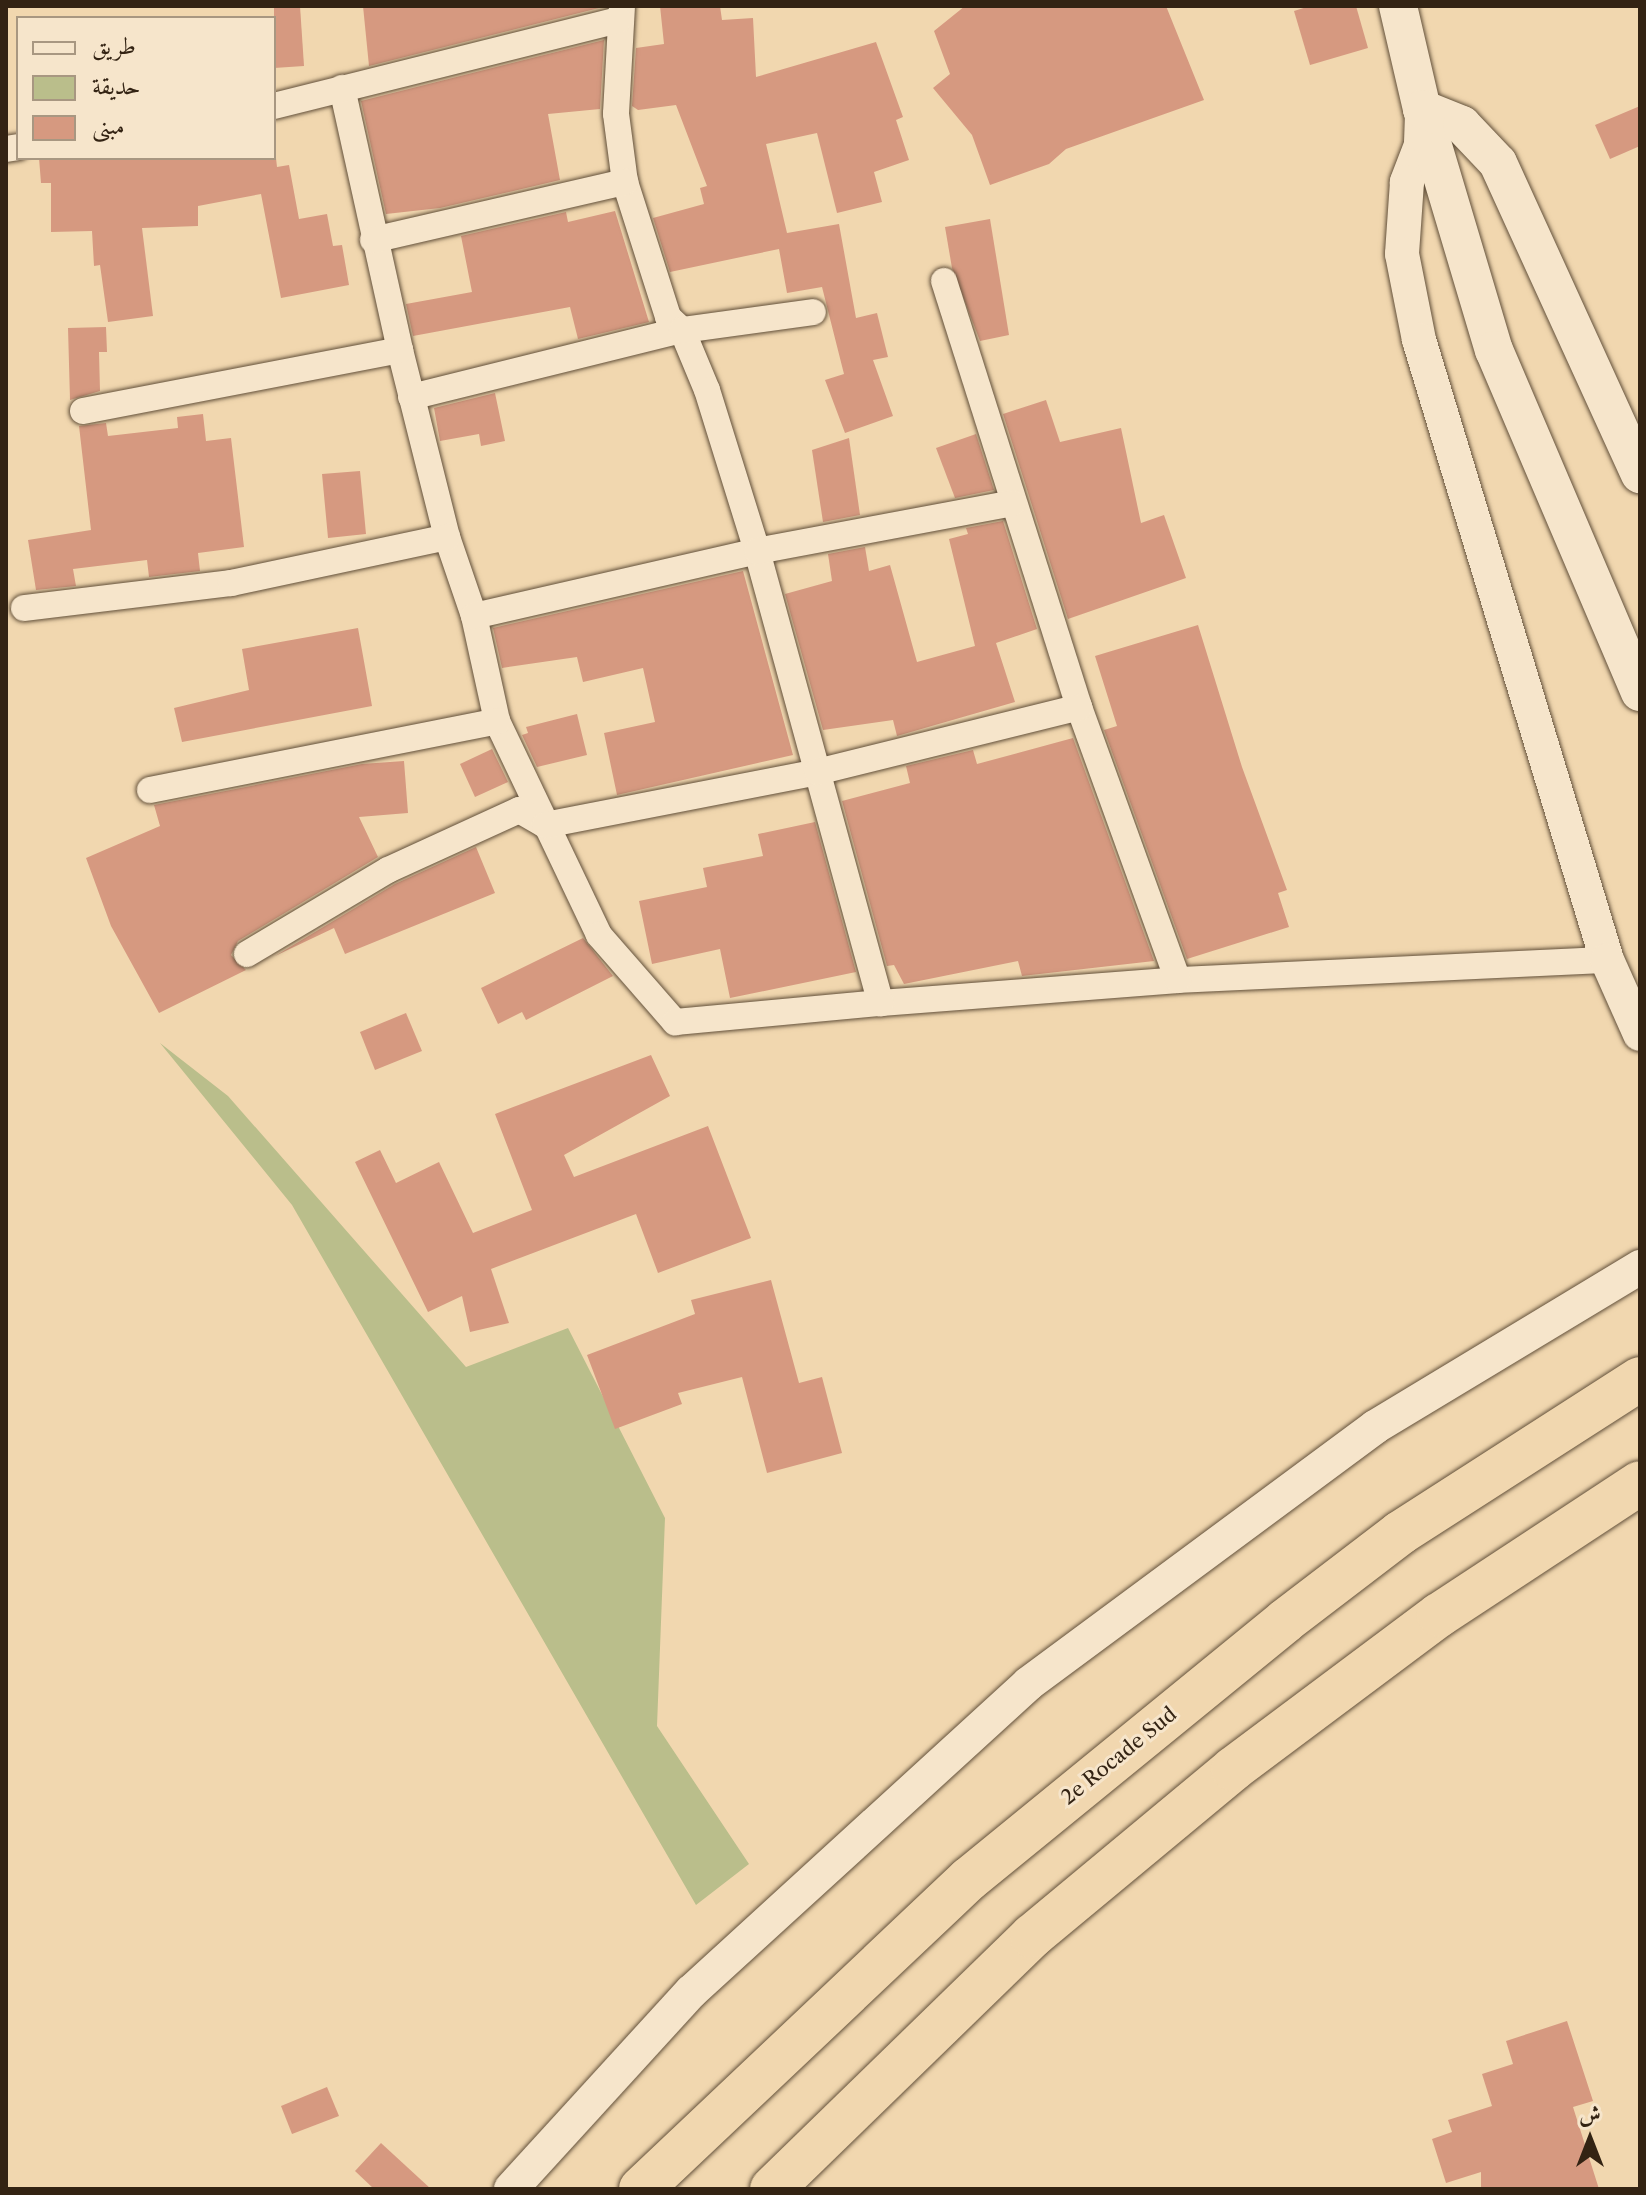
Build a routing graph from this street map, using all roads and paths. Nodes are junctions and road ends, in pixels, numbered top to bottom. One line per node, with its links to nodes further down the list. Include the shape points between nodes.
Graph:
1 (1398, 6): 5 (main road)
2 (620, 13): 3 (street); 6 (street, via 616,114)
3 (342, 88): 4 (street); 7 (street)
4 (276, 105)
5 (1422, 109): 14 (main road, via 1462,125 1498,163); 20 (main road, via 1494,350); 27 (street, via 1421,145 1407,182 1402,254 1419,340)
6 (625, 182): 7 (street); 10 (street, via 668,317)
7 (373, 240): 11 (street)
8 (944, 281): 15 (street)
9 (813, 312): 10 (street)
10 (682, 330): 12 (street); 17 (street, via 707,390)
11 (400, 350): 12 (street); 13 (street)
12 (411, 397): 16 (street)
13 (83, 411)
14 (1640, 474)
15 (1013, 503): 17 (street); 21 (street)
16 (447, 537): 18 (street, via 231,583); 19 (street)
17 (757, 551): 19 (street); 23 (street)
18 (24, 608)
19 (474, 616): 22 (street)
20 (1640, 692)
21 (1079, 707): 23 (street); 28 (street)
22 (497, 721): 24 (street); 25 (street)
23 (817, 772): 25 (street); 29 (street)
24 (150, 790)
25 (545, 825): 26 (street, via 519,810 388,870); 29 (street, via 599,935 675,1022)
26 (247, 954)
27 (1607, 960): 28 (street); 30 (street)
28 (1178, 980): 29 (street)
29 (881, 1003)
30 (1640, 1034)
31 (1640, 1267): 34 (street, via 1375,1427 1028,1684 691,1992)
32 (1640, 1379): 35 (highway, 2e Rocade Sud, via 1400,1533 1285,1621 969,1879)
33 (1640, 1483): 36 (highway, via 1439,1615 1233,1769 1032,1936)
34 (511, 2189)
35 (641, 2189)
36 (772, 2189)

